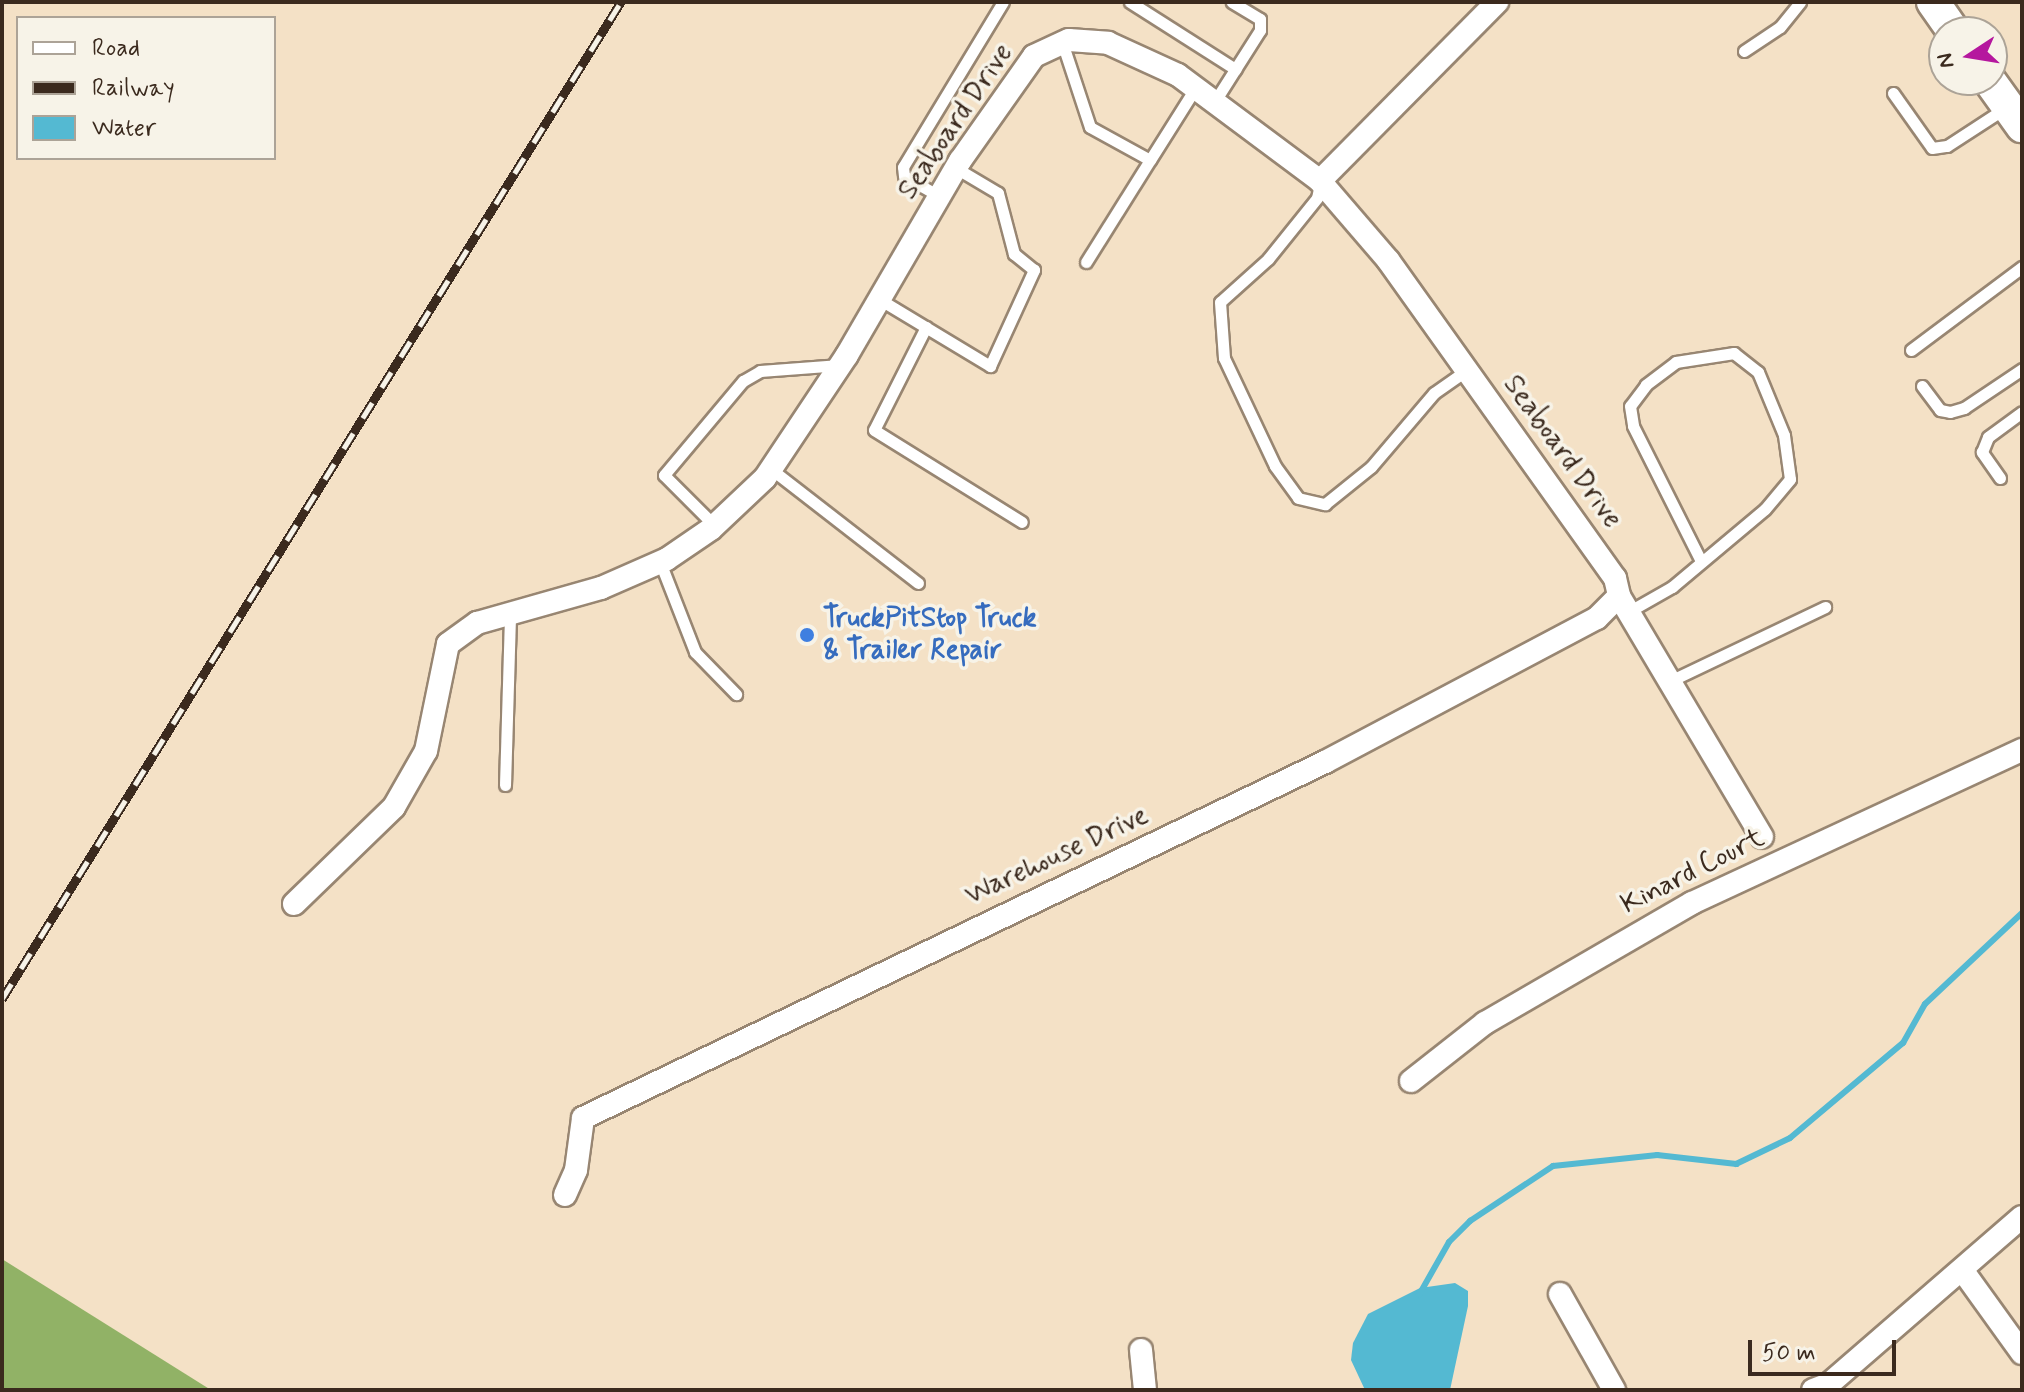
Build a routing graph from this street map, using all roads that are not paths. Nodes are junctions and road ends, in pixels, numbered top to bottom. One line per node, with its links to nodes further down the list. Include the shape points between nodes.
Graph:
1 (1003, 2): 17 (lane, via 903,167 904,176)
2 (1130, 2): 8 (lane)
3 (1232, 2): 8 (lane, via 1260,19 1260,30)
4 (1497, 2): 16 (street)
5 (1800, 2): 7 (lane, via 1780,27)
6 (1062, 42): 9 (street, Seaboard Drive, via 1108,43); 14 (lane, via 1090,127); 15 (street, Seaboard Drive, via 1034,56)
7 (1744, 51)
8 (1235, 69): 12 (lane)
9 (1196, 87): 12 (street, Seaboard Drive); 14 (lane)
10 (1893, 93): 13 (lane, via 1932,148)
11 (2001, 96): 13 (main road)
12 (1215, 101): 16 (street, Seaboard Drive)
13 (2015, 116)
14 (1150, 160): 18 (lane)
15 (956, 168): 17 (street, Seaboard Drive); 21 (lane, via 998,193 1014,254 1034,270 990,366)
16 (1320, 181): 25 (street, Seaboard Drive, via 1388,260); 25 (lane, via 1317,198 1268,259 1220,302 1224,358 1275,466 1298,498 1325,504 1371,467 1434,393)
17 (939, 196): 20 (street, Seaboard Drive)
18 (1086, 262)
19 (2022, 267): 22 (lane)
20 (879, 299): 21 (lane); 23 (street, Seaboard Drive)
21 (926, 327): 30 (lane, via 874,430)
22 (1911, 350)
23 (840, 365): 28 (street, Seaboard Drive); 31 (lane, via 760,371 743,381 664,475)
24 (2022, 369): 26 (lane, via 1950,412 1940,410)
25 (1467, 370): 35 (street, Seaboard Drive, via 1615,578)
26 (1922, 386)
27 (2022, 412): 29 (lane, via 1988,437 1982,452)
28 (771, 469): 31 (street, Seaboard Drive); 34 (lane)
29 (2000, 478)
30 (1022, 522)
31 (715, 526): 33 (street, Seaboard Drive)
32 (1701, 561): 32 (lane, via 1765,509 1790,479 1784,435 1758,372 1734,353 1676,362 1646,385 1630,406 1633,426); 35 (lane)
33 (660, 562): 37 (street, Seaboard Drive, via 601,588); 39 (lane, via 695,652)
34 (918, 583)
35 (1624, 604): 38 (street, Seaboard Drive); 45 (street, Warehouse Drive, via 1325,762 583,1118 576,1170)
36 (1825, 607): 38 (lane)
37 (510, 614): 41 (lane); 43 (street, Seaboard Drive, via 477,623 448,644 426,751 394,807)
38 (1670, 681): 42 (street, Seaboard Drive)
39 (736, 694)
40 (2022, 750): 44 (street, Kinard Court, via 1692,903 1485,1023)
41 (505, 785)
42 (1762, 837)
43 (294, 904)
44 (1411, 1081)
45 (565, 1195)
46 (2022, 1217): 47 (street)
47 (1963, 1271): 50 (street); 53 (street, via 1829,1384)
48 (1560, 1294): 52 (street)
49 (1141, 1350): 51 (street)
50 (2022, 1353)
51 (1145, 1390)
52 (1614, 1390)
53 (1813, 1390)

